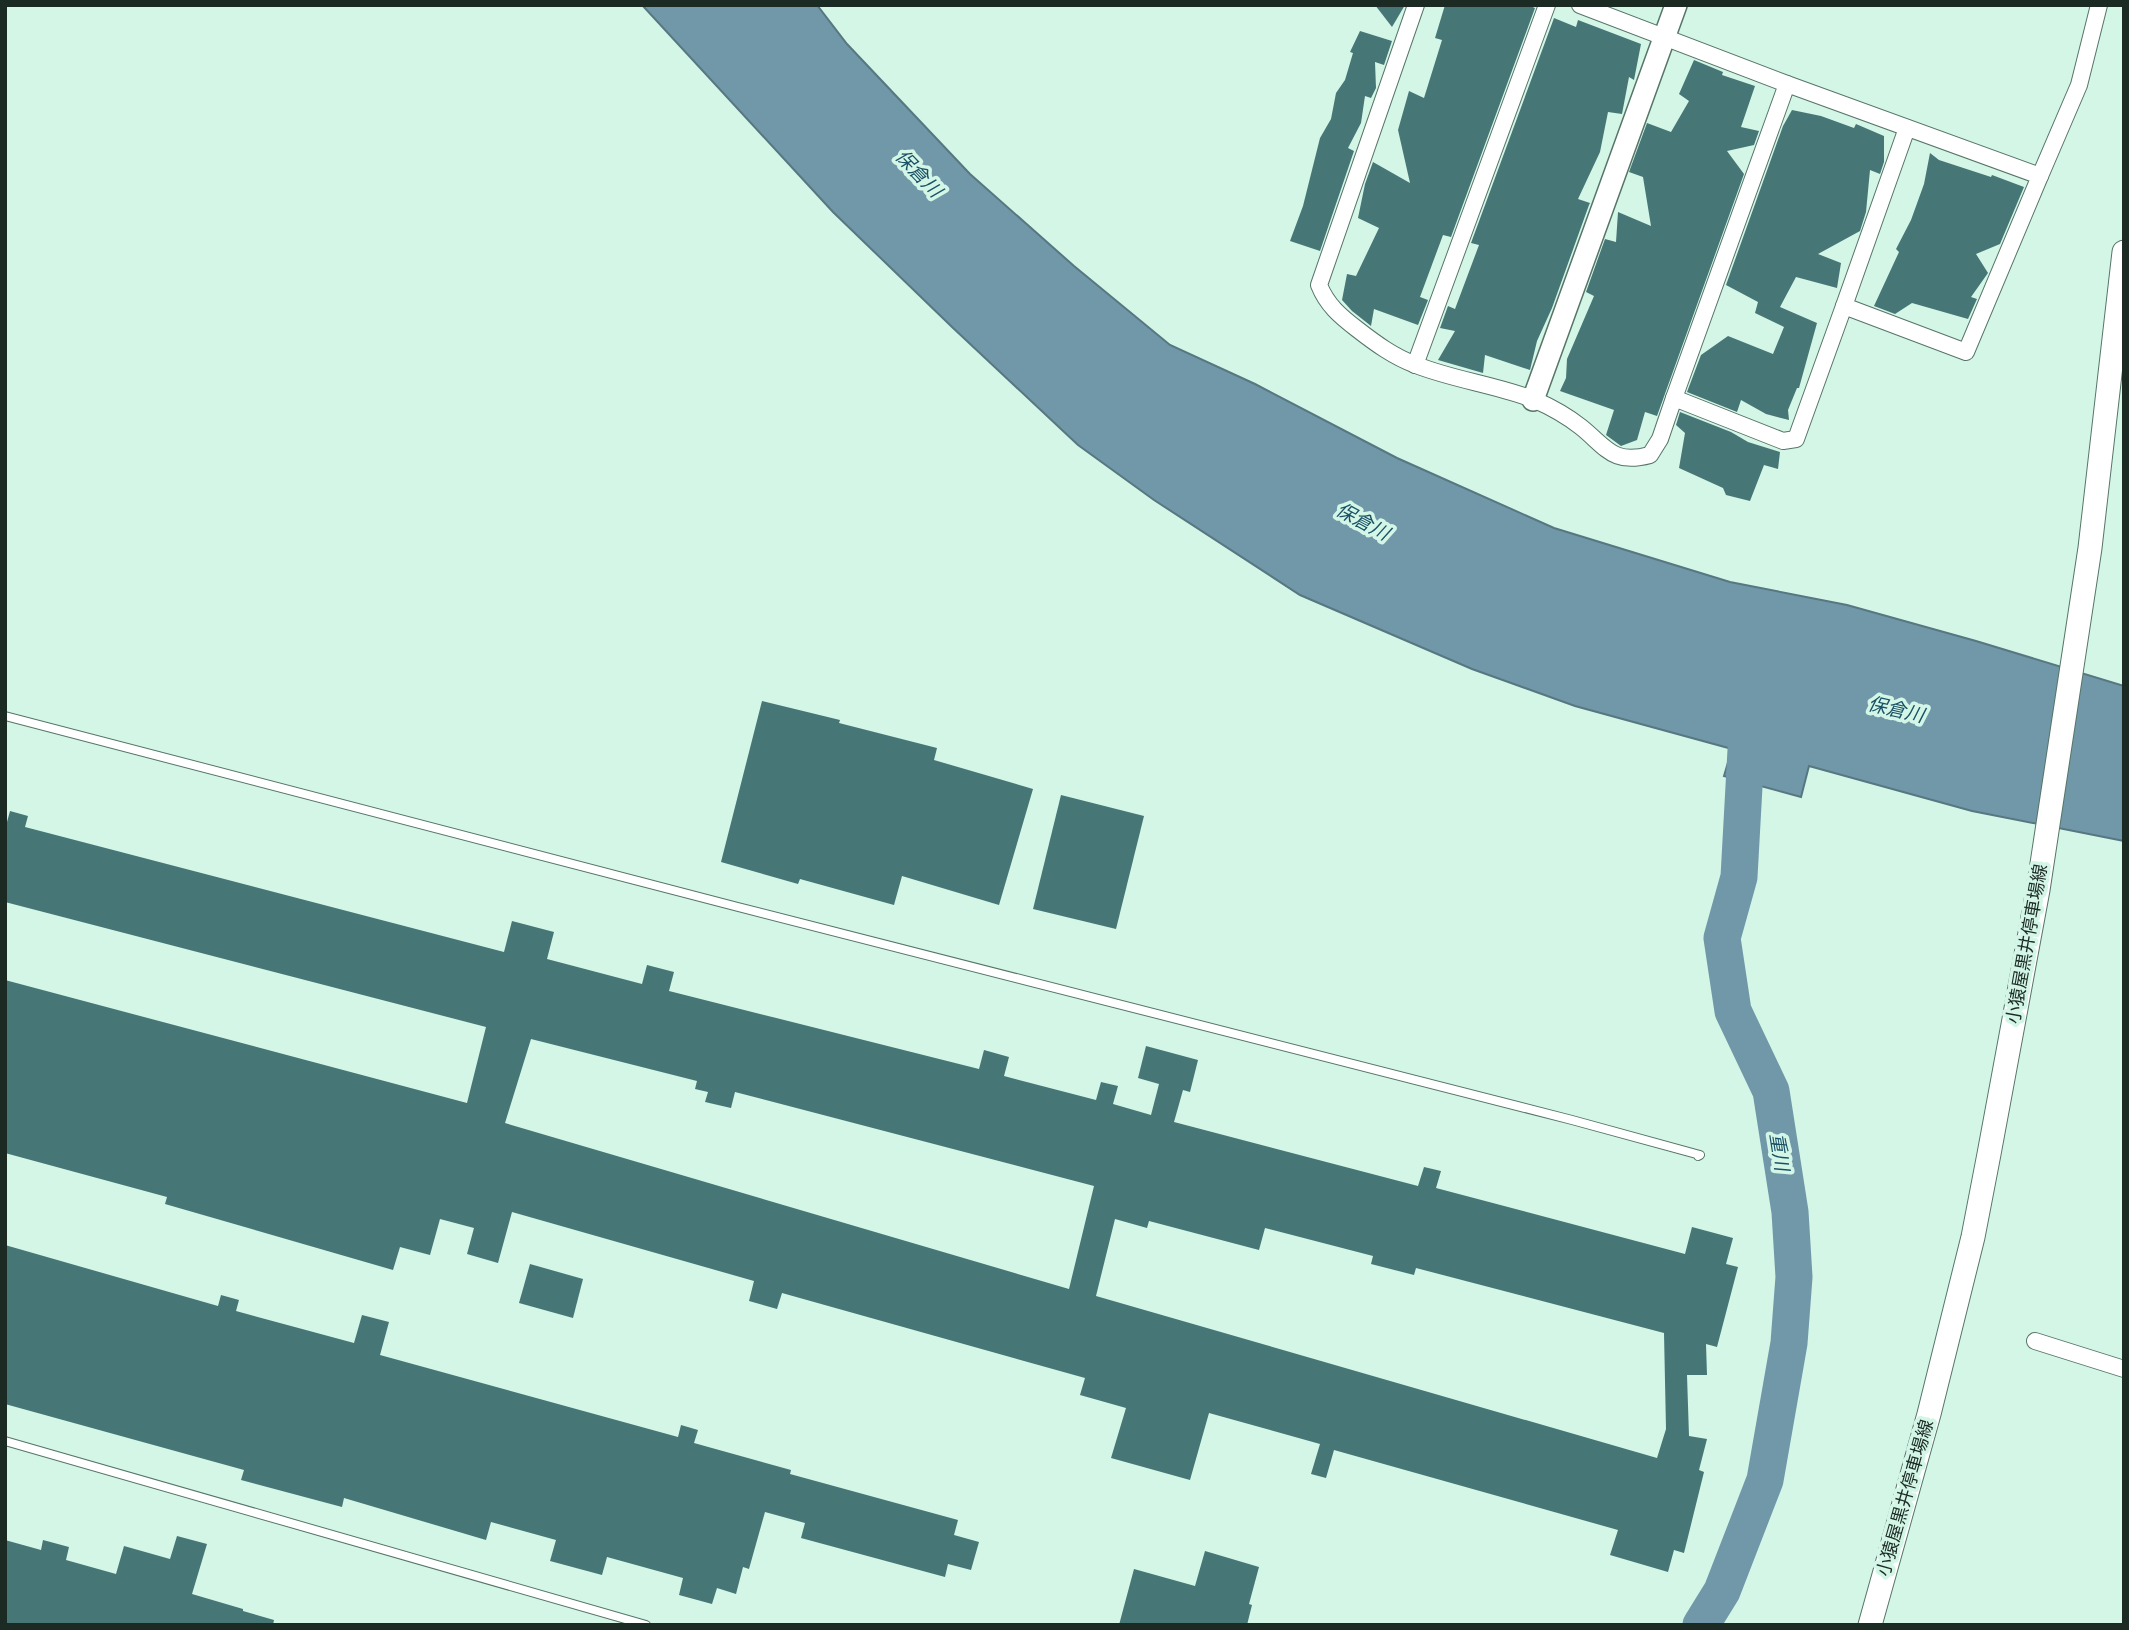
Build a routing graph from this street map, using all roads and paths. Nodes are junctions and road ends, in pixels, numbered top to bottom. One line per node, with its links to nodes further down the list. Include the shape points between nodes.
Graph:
1 (1416, 5): 12 (street, via 1319,285 1340,316 1383,349)
2 (1547, 5): 12 (street)
3 (1580, 5): 6 (street)
4 (1676, 5): 6 (street)
5 (2099, 5): 9 (street, via 2079,85)
6 (1665, 37): 7 (street); 14 (street)
7 (1787, 84): 8 (street); 13 (street)
8 (1907, 128): 9 (street); 11 (street)
9 (2040, 176): 11 (street, via 1966,352)
10 (2124, 252): 21 (main road, 小猿屋黒井停車場線, via 2090,548 2038,890 1973,1237)
11 (1844, 306): 13 (street, via 1796,439 1783,441)
12 (1415, 365): 14 (street)
13 (1674, 398): 14 (street, via 1650,455 1634,459 1617,456 1566,416)
14 (1533, 400)
15 (5, 716): 16 (lane)
16 (1698, 1156)
17 (2035, 1341): 18 (street)
18 (2124, 1369)
19 (5, 1441): 20 (lane)
20 (646, 1625)
21 (1870, 1625)

